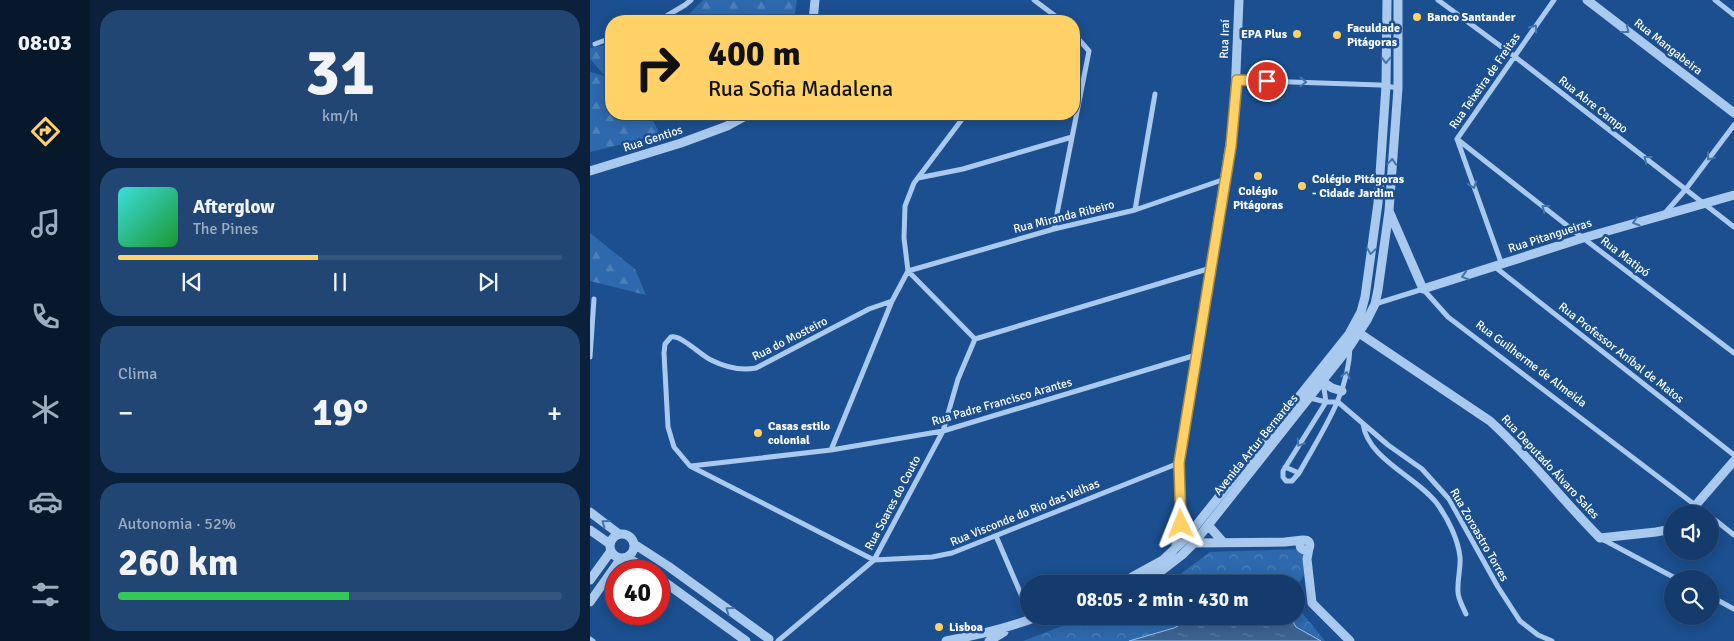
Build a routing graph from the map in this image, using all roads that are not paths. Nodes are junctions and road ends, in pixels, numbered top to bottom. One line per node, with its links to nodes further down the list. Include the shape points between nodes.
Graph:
1 (691, 0): 11 (street)
2 (815, 0): 12 (street)
3 (1034, 0): 13 (street)
4 (1240, 0): 19 (street, Rua Iraí)
5 (1387, 0): 20 (street, Avenida Artur Bernardes, one-way to 20)
6 (1398, 0): 21 (street)
7 (1438, 0): 18 (street, Rua Abre Campo)
8 (1554, 0): 18 (street, Rua Teixeira de Freitas, one-way to 8)
9 (1587, 0): 24 (street, Rua Mangabeira, one-way to 24)
10 (1715, 0): 14 (street)
11 (669, 15)
12 (814, 15)
13 (1054, 15)
14 (1734, 15)
15 (605, 40): 17 (street)
16 (1080, 41): 23 (street, via 1089,51)
17 (595, 44)
18 (1514, 56): 30 (street, Rua Teixeira de Freitas); 34 (street, Rua Abre Campo, one-way to 18)
19 (1237, 80): 20 (street, one-way to 20); 33 (street, Rua Iraí)
20 (1386, 86): 21 (street); 36 (street, Avenida Artur Bernardes)
21 (1398, 88): 39 (street, one-way to 21)
22 (1154, 94): 38 (street)
23 (1080, 97)
24 (1734, 113)
25 (738, 120): 31 (street, Rua Gentios, via 681,143)
26 (961, 120): 32 (street)
27 (1076, 120): 29 (street)
28 (1734, 125): 34 (street, one-way to 34)
29 (1072, 138): 32 (street); 42 (street)
30 (1457, 139): 43 (street, Rua Matipó, one-way to 30); 44 (street, Rua Teixeira de Freitas, one-way to 44)
31 (590, 171)
32 (917, 178): 46 (street, via 905,206)
33 (1225, 179): 38 (street, Rua Miranda Ribeiro); 45 (street, Rua Iraí)
34 (1686, 189): 37 (street, Rua Abre Campo); 40 (street)
35 (1734, 195): 37 (street, Rua Pitangueiras)
36 (1378, 203): 39 (street); 57 (street, Avenida Artur Bernardes, one-way to 57, via 1361,312)
37 (1704, 204): 40 (street, Rua Pitangueiras); 41 (street, Rua Abre Campo)
38 (1135, 210): 42 (street, Rua Miranda Ribeiro)
39 (1389, 211): 47 (street, Rua Guilherme de Almeida); 50 (street)
40 (1664, 214): 43 (street, Rua Pitangueiras, one-way to 43)
41 (1734, 227)
42 (1054, 229): 46 (street, Rua Miranda Ribeiro)
43 (1583, 238): 44 (street, Rua Pitangueiras); 54 (street, Rua Matipó)
44 (1499, 266): 47 (street, Rua Pitangueiras, one-way to 47); 66 (street, Rua Professor Aníbal de Matos)
45 (1211, 268): 52 (street); 55 (street, Rua Iraí)
46 (908, 271): 49 (street); 52 (street)
47 (1423, 289): 50 (street, Rua Pitangueiras); 72 (street, Rua Guilherme de Almeida, via 1448,317)
48 (594, 299): 56 (street)
49 (892, 301): 65 (street); 69 (street, Rua do Mosteiro, via 869,309 756,368 744,370 709,359 680,339 671,337 665,344 664,353 668,427 674,447)
50 (1375, 304): 51 (street, Avenida Artur Bernardes)
51 (1359, 333): 53 (street, Avenida Artur Bernardes); 83 (street, Rua Deputado Álvaro Sales, via 1490,421)
52 (975, 339): 64 (street, Rua Soares do Couto, via 958,379)
53 (1350, 346): 58 (street, Avenida Artur Bernardes); 59 (street, one-way to 53)
54 (1734, 353)
55 (1197, 355): 64 (street, Rua Padre Francisco Arantes); 68 (street, Rua Iraí)
56 (590, 357)
57 (1327, 362): 58 (street); 77 (street, Avenida Artur Bernardes)
58 (1323, 382): 59 (street); 60 (street, Avenida Artur Bernardes); 61 (street)
59 (1342, 391): 62 (street)
60 (1310, 398): 61 (street); 76 (street, Avenida Artur Bernardes)
61 (1326, 402): 62 (street); 70 (street, one-way to 70)
62 (1338, 402): 63 (street, Rua Zoroastro Torres); 71 (street)
63 (1363, 424): 101 (street, via 1364,433 1382,458 1437,504 1456,539 1460,558 1458,593); 109 (street, Rua Zoroastro Torres, via 1422,469 1449,499 1520,621 1538,636)
64 (943, 431): 65 (street, Rua Padre Francisco Arantes); 91 (street, Rua Soares do Couto)
65 (831, 450): 69 (street, Rua Padre Francisco Arantes)
66 (1734, 454)
67 (1734, 461): 72 (street)
68 (1179, 463): 75 (street, Rua Iraí); 82 (street, Rua Visconde do Rio das Velhas)
69 (690, 466): 91 (street)
70 (1285, 468): 71 (street); 71 (street, via 1282,477 1286,481 1292,481)
71 (1299, 473)
72 (1696, 505)
73 (590, 512): 80 (street, one-way to 73)
74 (1719, 523): 81 (street)
75 (1181, 524): 77 (street); 84 (street); 88 (street, Rua Iraí)
76 (1208, 525): 84 (street, Avenida Artur Bernardes); 85 (street)
77 (1196, 526): 84 (street, Avenida Artur Bernardes)
78 (590, 530): 87 (street)
79 (1664, 530): 83 (street)
80 (619, 534): 86 (street, via 630,537); 87 (street, via 613,537)
81 (1734, 535)
82 (996, 536): 91 (street, Rua Visconde do Rio das Velhas, via 952,554); 97 (street)
83 (1600, 538): 92 (street, Rua Deputado Álvaro Sales)
84 (1190, 540): 85 (street); 88 (street, Avenida Artur Bernardes)
85 (1223, 542): 108 (street, via 1285,542 1304,546 1312,603)
86 (634, 544): 89 (street, via 633,551); 105 (street, one-way to 86)
87 (610, 547): 89 (street, via 617,557); 95 (street)
88 (1177, 554): 93 (street, Avenida Artur Bernardes); 94 (street, Avenida Artur Bernardes, via 1160,572)
89 (624, 557): 90 (street); 99 (street)
90 (629, 560)
91 (874, 560): 105 (street, Rua Soares do Couto)
92 (1664, 572)
93 (1136, 575)
94 (1151, 575)
95 (590, 580)
96 (670, 586): 104 (street)
97 (1020, 589)
98 (1719, 601): 100 (street)
99 (590, 602)
100 (1734, 609)
101 (1466, 614)
102 (1020, 622): 103 (street)
103 (1015, 625): 106 (street); 107 (street)
104 (740, 639): 105 (street)
105 (774, 640)
106 (946, 641)
107 (989, 641)
108 (1350, 641)
109 (1552, 641)

